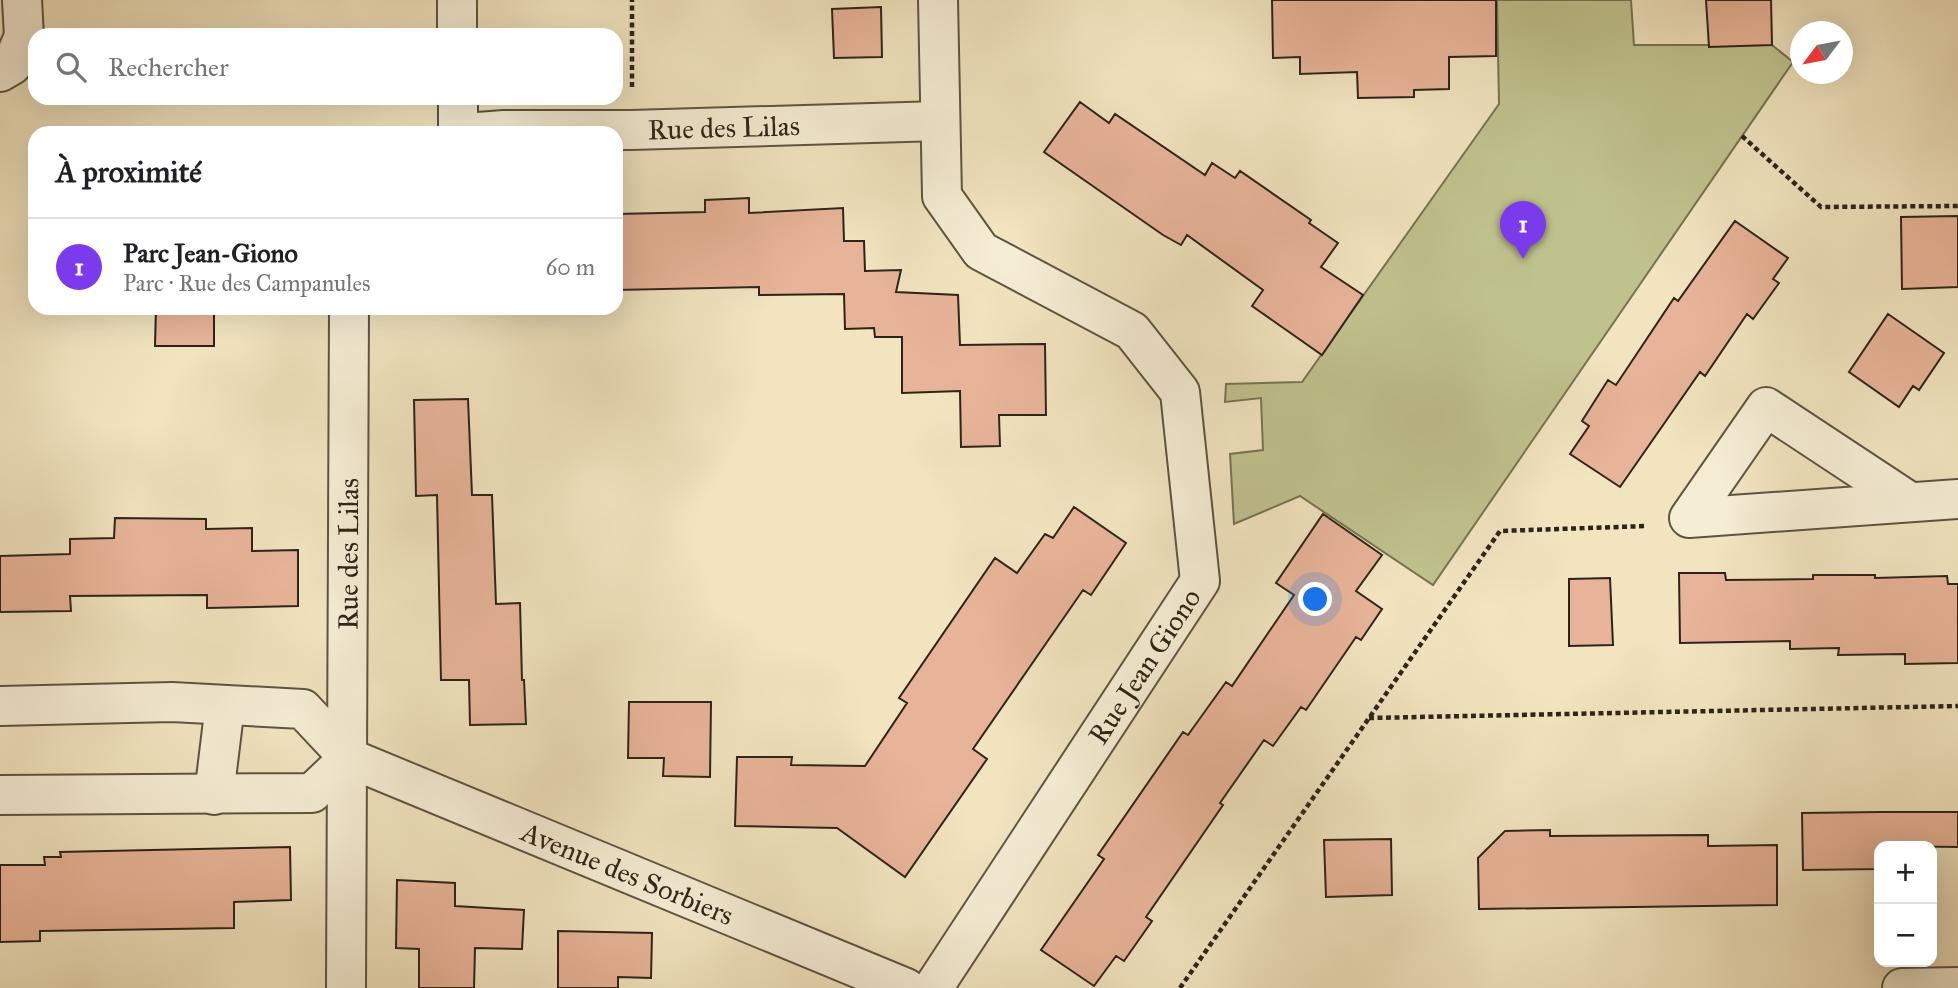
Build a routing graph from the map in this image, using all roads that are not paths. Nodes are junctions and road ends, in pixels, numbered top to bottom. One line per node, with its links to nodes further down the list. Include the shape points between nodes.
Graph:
1 (22, 0): 5 (street, via 24,36 12,65)
2 (457, 0): 4 (street)
3 (938, 0): 7 (street, Rue Jean Giono)
4 (457, 28)
5 (0, 72)
6 (458, 105): 8 (street)
7 (940, 121): 9 (street, Rue des Lilas); 21 (street, Rue Jean Giono, via 942,196 981,251 1132,331 1180,393 1200,581)
8 (458, 126)
9 (623, 130)
10 (349, 315): 15 (street, Rue des Lilas)
11 (1958, 499): 12 (street)
12 (1910, 502): 12 (street, via 1689,518 1766,407)
13 (225, 705): 14 (street, Avenue des Sorbiers); 15 (street, Avenue des Sorbiers, via 303,709); 17 (street)
14 (0, 706)
15 (349, 758): 17 (street, via 312,793); 19 (street, Rue des Lilas); 20 (street, Avenue des Sorbiers)
16 (0, 795): 17 (street)
17 (214, 795)
18 (1958, 987): 22 (street)
19 (346, 988)
20 (906, 988)
21 (933, 988)
22 (1902, 988)

